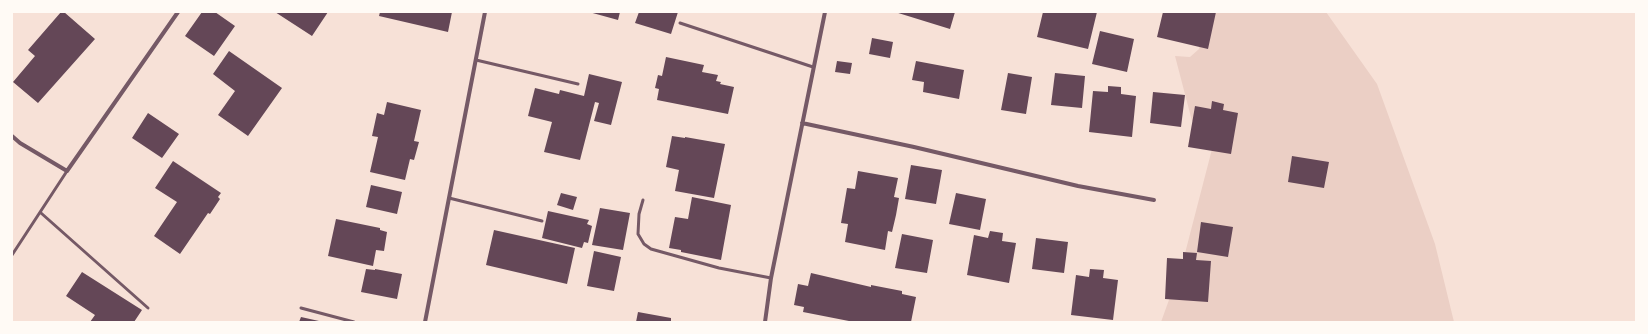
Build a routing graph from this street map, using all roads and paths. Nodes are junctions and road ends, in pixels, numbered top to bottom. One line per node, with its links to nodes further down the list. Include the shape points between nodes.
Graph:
1 (178, 12): 10 (street)
2 (485, 12): 5 (street)
3 (825, 12): 6 (street)
4 (680, 23): 6 (lane)
5 (476, 60): 7 (lane); 11 (street)
6 (813, 67): 8 (street)
7 (578, 84)
8 (802, 123): 13 (street, via 1078,186); 17 (street)
9 (12, 136): 10 (street)
10 (67, 171): 14 (lane)
11 (449, 198): 15 (lane); 21 (street)
12 (643, 200): 17 (lane, via 638,234 644,244 651,249 719,268)
13 (1154, 200)
14 (41, 213): 16 (lane); 18 (lane)
15 (542, 221)
16 (12, 255)
17 (771, 278): 22 (street)
18 (148, 308)
19 (301, 308): 20 (lane)
20 (354, 322)
21 (425, 322)
22 (765, 322)

